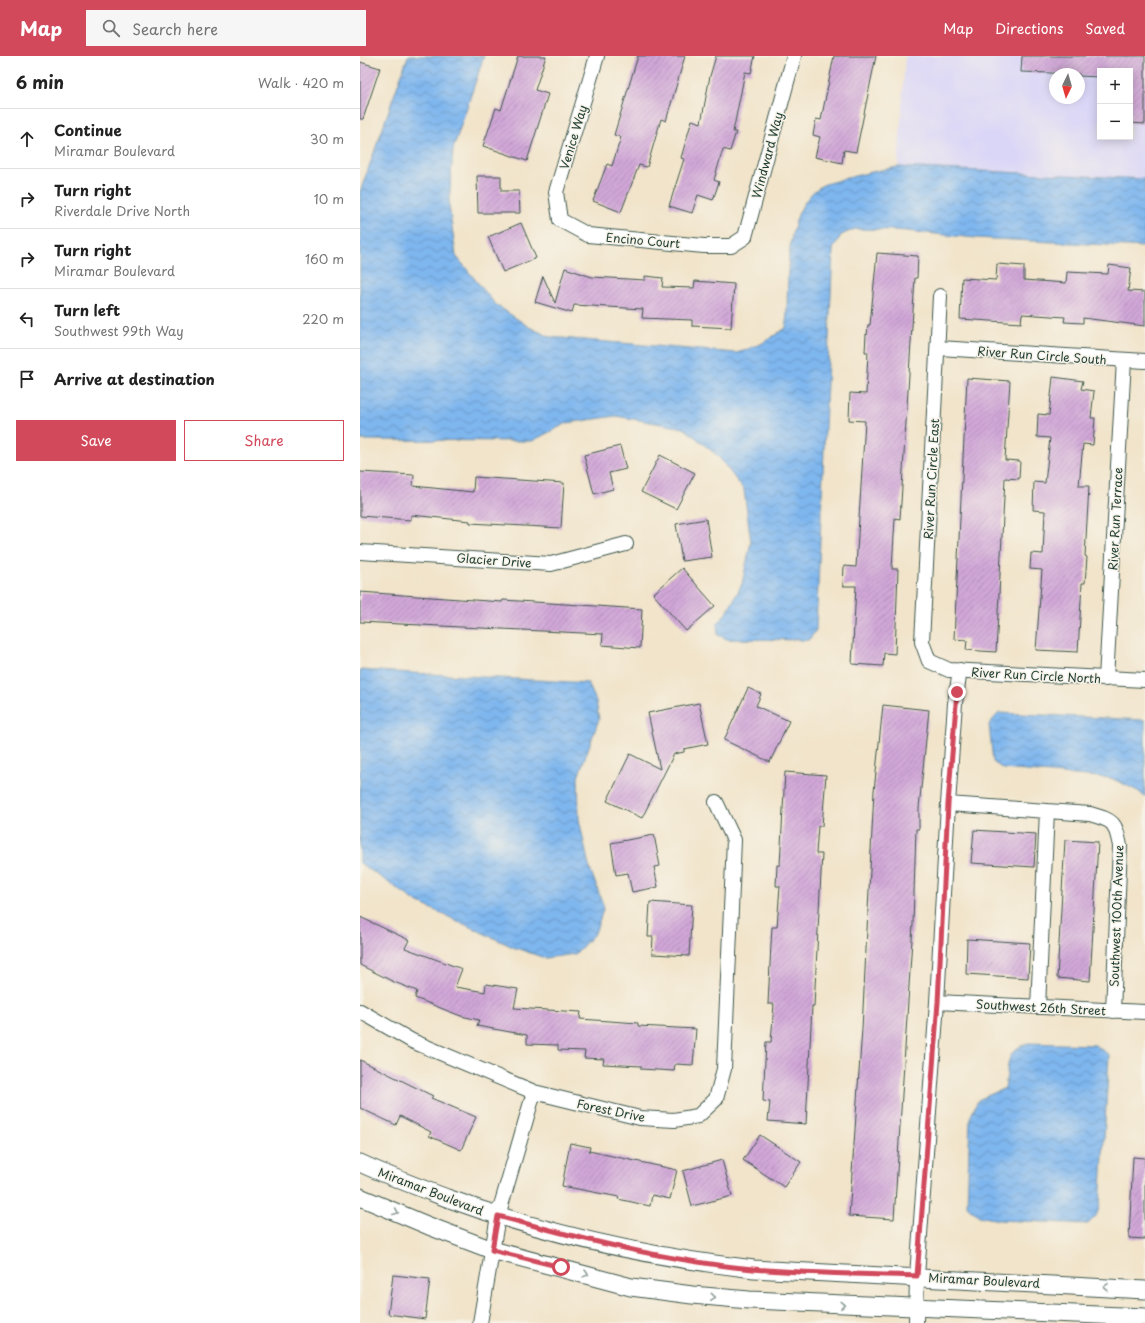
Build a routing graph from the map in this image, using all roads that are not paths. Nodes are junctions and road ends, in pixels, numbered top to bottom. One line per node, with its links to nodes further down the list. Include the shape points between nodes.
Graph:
1 (597, 56): 3 (street, Venice Way, via 556,192)
2 (794, 56): 4 (street, Windward Way, via 745,237)
3 (560, 220): 4 (street, Encino Court, via 588,234 704,246)
4 (731, 246)
5 (940, 296): 6 (street, River Run Circle East)
6 (939, 348): 7 (street, River Run Circle South); 11 (street, River Run Circle East, via 922,642)
7 (1124, 360): 8 (street, River Run Circle South); 13 (street, River Run Terrace)
8 (1145, 361)
9 (626, 544): 10 (street, Glacier Drive, via 551,564)
10 (360, 552)
11 (929, 661): 12 (street, River Run Circle North, via 949,670)
12 (960, 670): 13 (street, River Run Circle North); 16 (street, via 955,703)
13 (1106, 679): 14 (street, River Run Circle North)
14 (1145, 680)
15 (716, 802): 23 (street, Forest Drive, via 734,840 724,1069 716,1099 698,1116 674,1120 640,1118)
16 (948, 804): 17 (street, Southwest 100th Avenue); 18 (street)
17 (1047, 811): 19 (street); 21 (street, Southwest 100th Avenue, via 1090,814 1110,820 1116,829 1120,846)
18 (938, 1002): 19 (street, Southwest 26th Street); 28 (street)
19 (1038, 1007): 21 (street, Southwest 26th Street)
20 (360, 1011): 23 (street, Forest Drive, via 412,1041)
21 (1113, 1011): 22 (street, Southwest 26th Street)
22 (1145, 1012)
23 (534, 1092): 26 (street)
24 (360, 1163): 26 (street, Miramar Boulevard, via 387,1176)
25 (360, 1197): 27 (street, one-way to 27)
26 (498, 1216): 27 (street); 28 (street, Miramar Boulevard, via 596,1243 714,1265)
27 (492, 1250): 30 (street, one-way to 30, via 631,1287); 32 (street)
28 (917, 1276): 29 (street, Miramar Boulevard, one-way to 28); 30 (street)
29 (1145, 1290)
30 (916, 1316): 31 (street)
31 (1145, 1318)
32 (480, 1323)

